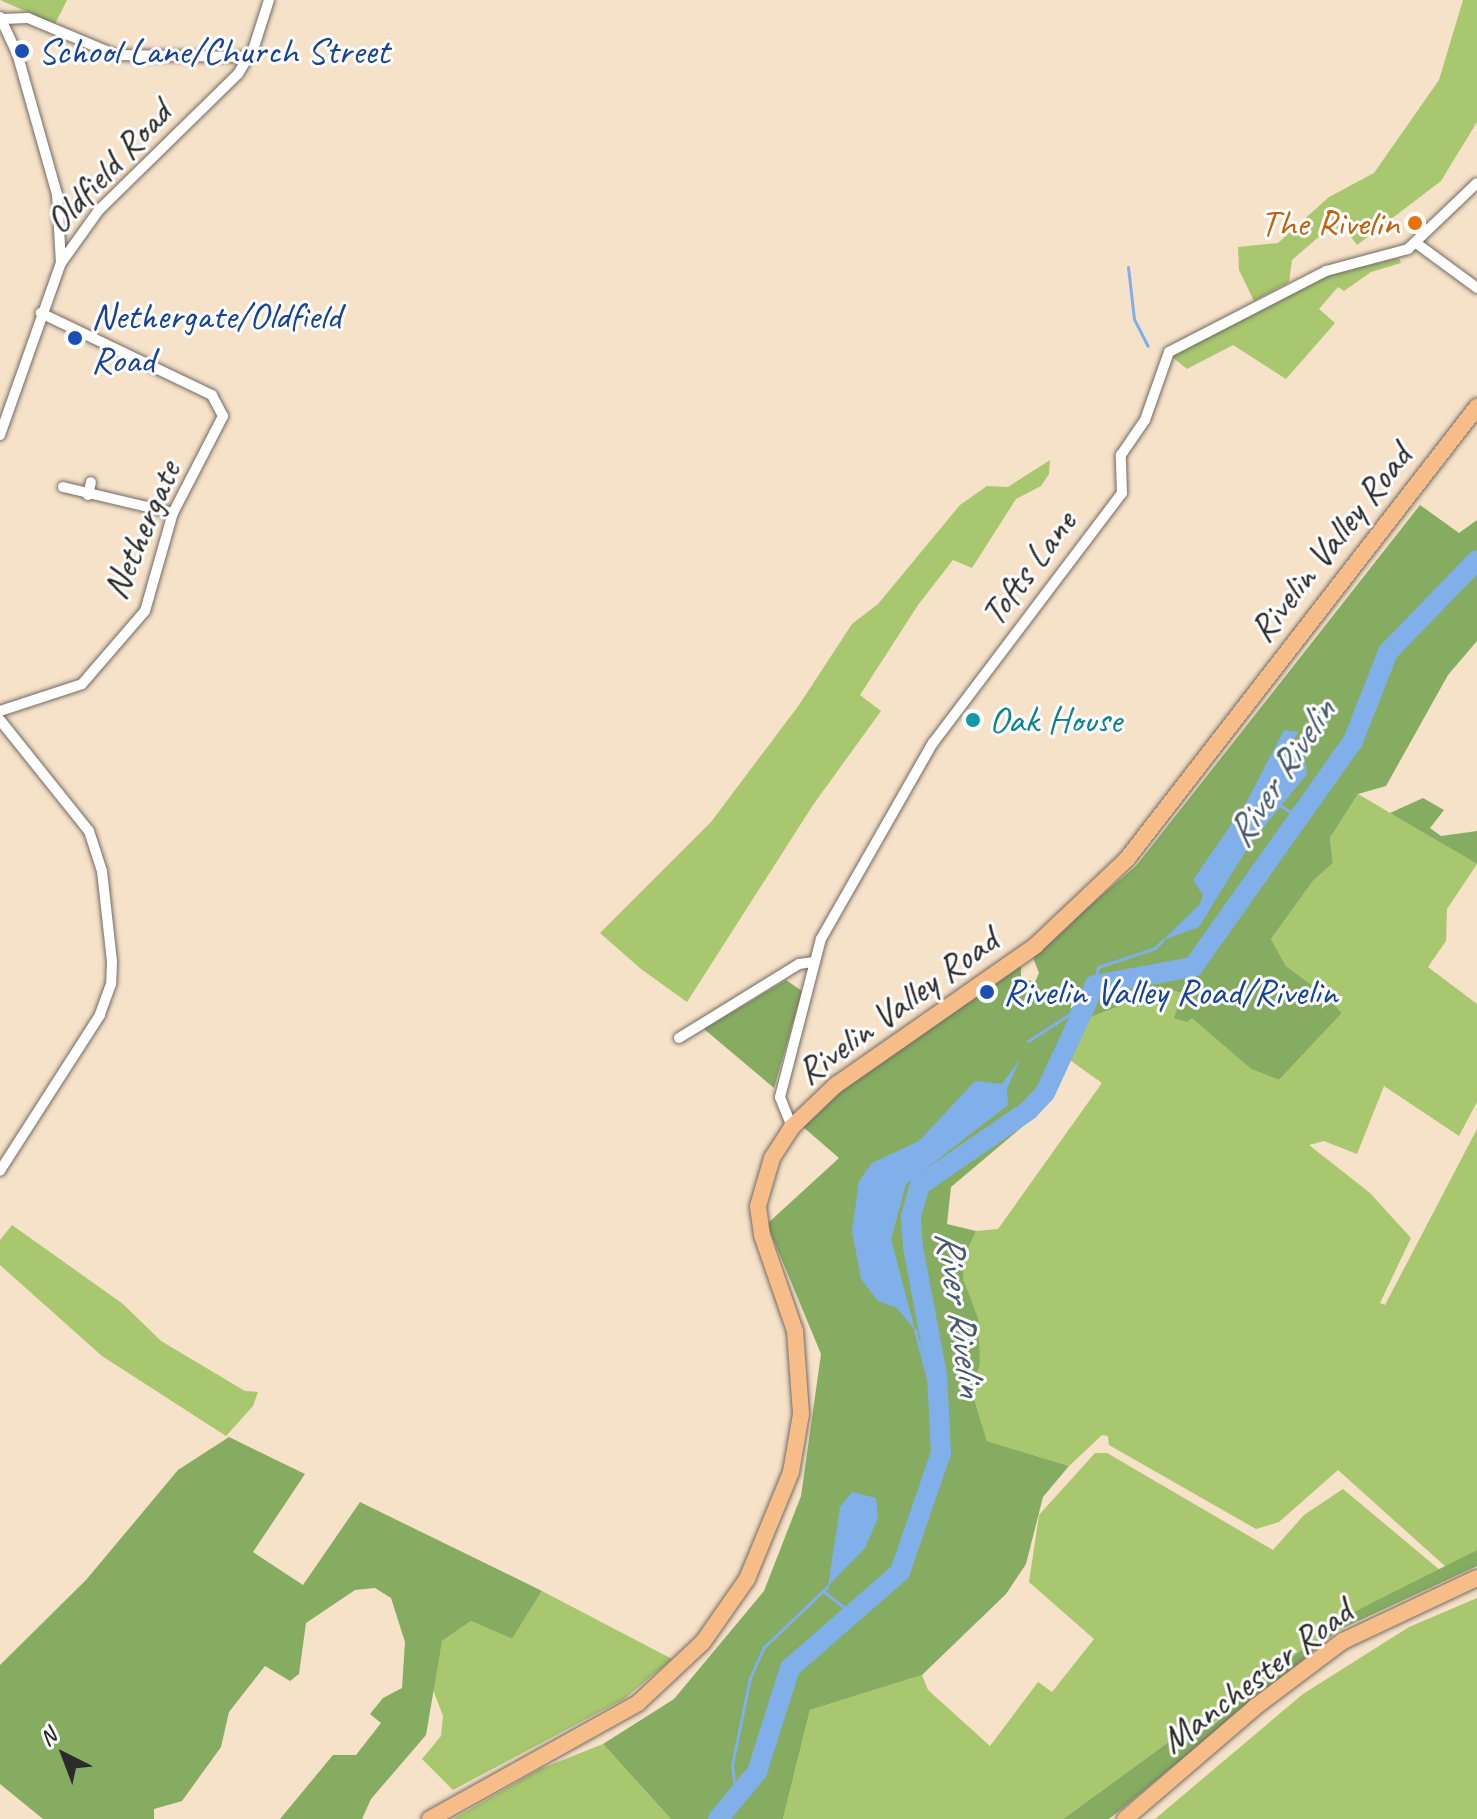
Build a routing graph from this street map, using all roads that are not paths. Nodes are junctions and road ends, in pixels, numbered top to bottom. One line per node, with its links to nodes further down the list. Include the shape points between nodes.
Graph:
1 (269, 0): 3 (street, Oldfield Road)
2 (1, 18): 3 (street, via 28,18 116,55); 6 (street, via 17,53 57,194)
3 (249, 57): 6 (street, Oldfield Road, via 99,210)
4 (1477, 183): 5 (street)
5 (1416, 243): 7 (street); 17 (street, Tofts Lane, via 1326,271 1169,352 1145,420 1121,455 1122,493 933,743 831,919)
6 (61, 263): 8 (street, Oldfield Road)
7 (1477, 288)
8 (41, 313): 10 (street, Oldfield Road); 14 (street, Nethergate, via 220,402 220,428)
9 (1477, 407): 19 (main road, Rivelin Valley Road, via 1127,859 1035,946 836,1085)
10 (0, 435)
11 (91, 482): 13 (street)
12 (63, 487): 13 (street)
13 (88, 495): 14 (street)
14 (173, 513): 15 (street, Nethergate, via 150,601 89,678 66,692)
15 (0, 711)
16 (0, 720): 20 (street, via 80,815 102,871 111,984 77,1057)
17 (814, 962): 18 (street, via 799,964); 19 (street, Tofts Lane, via 780,1097)
18 (679, 1038)
19 (792, 1127): 22 (main road, Rivelin Valley Road, via 772,1158 758,1206 762,1235 795,1331 801,1414 791,1472 747,1579 703,1642 638,1703)
20 (0, 1171)
21 (1477, 1578): 23 (main road, Manchester Road, via 1343,1641 1255,1707)
22 (430, 1819)
23 (1125, 1819)

